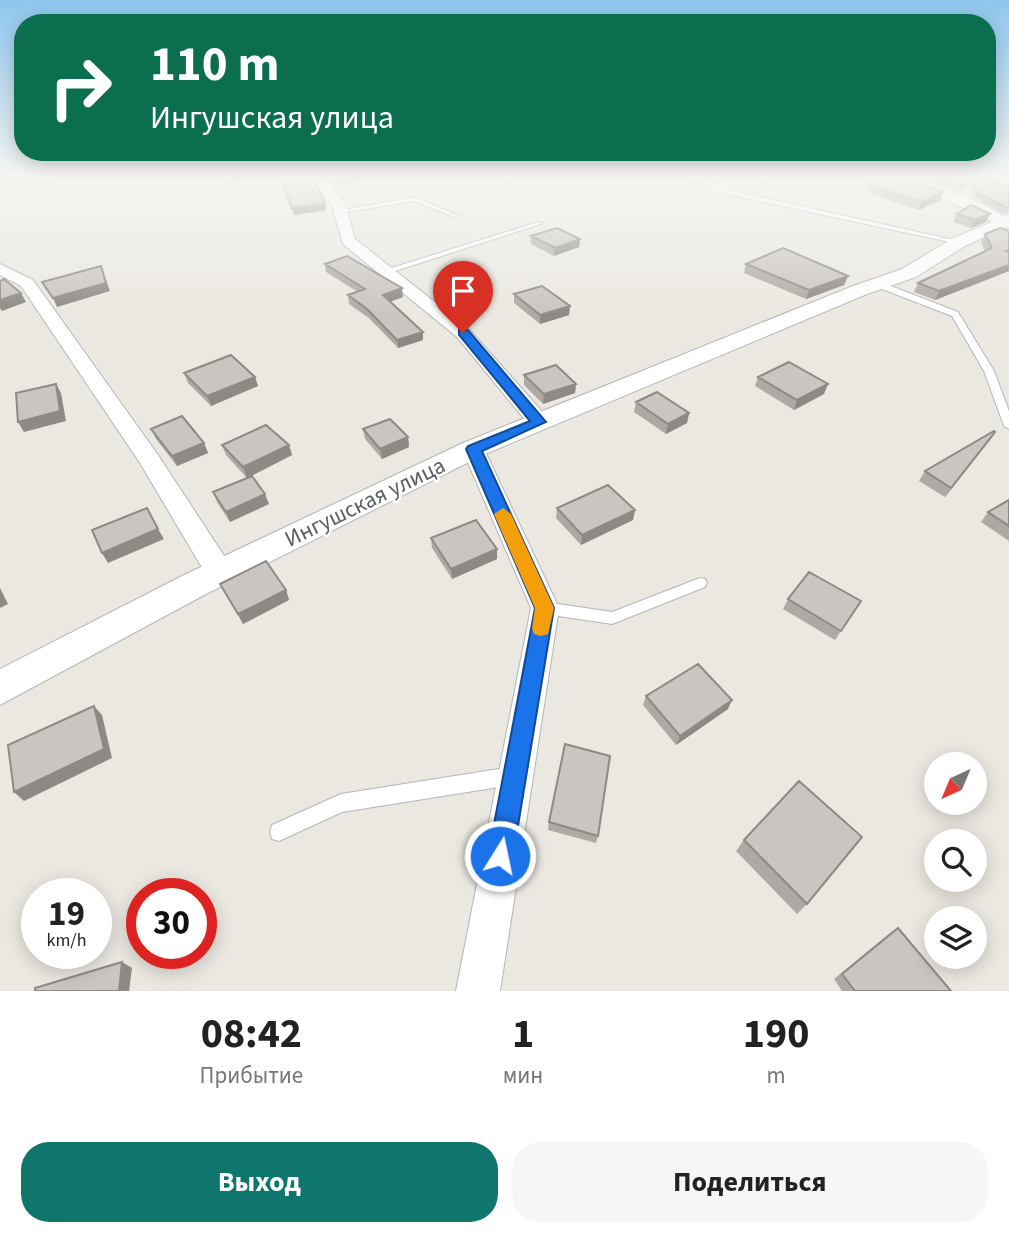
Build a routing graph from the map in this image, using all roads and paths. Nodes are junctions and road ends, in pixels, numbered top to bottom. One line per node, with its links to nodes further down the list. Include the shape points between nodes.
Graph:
1 (343, 222): 7 (street, via 348,241)
2 (867, 222): 5 (lane)
3 (1002, 222): 5 (street, Ингушская улица)
4 (540, 223): 7 (lane)
5 (959, 242): 8 (street, Ингушская улица)
6 (0, 268): 12 (street, via 27,284 150,460)
7 (386, 271): 9 (street, via 463,333)
8 (880, 285): 9 (street, Ингушская улица); 10 (lane, via 955,314 989,371)
9 (539, 422): 11 (street, Ингушская улица)
10 (1009, 426)
11 (473, 449): 12 (street, Ингушская улица); 14 (street)
12 (220, 573): 15 (street, Ингушская улица)
13 (700, 583): 14 (lane, via 612,618)
14 (545, 608): 16 (street)
15 (0, 688)
16 (514, 776): 17 (lane, via 341,803); 18 (street)
17 (279, 832)
18 (478, 991)

